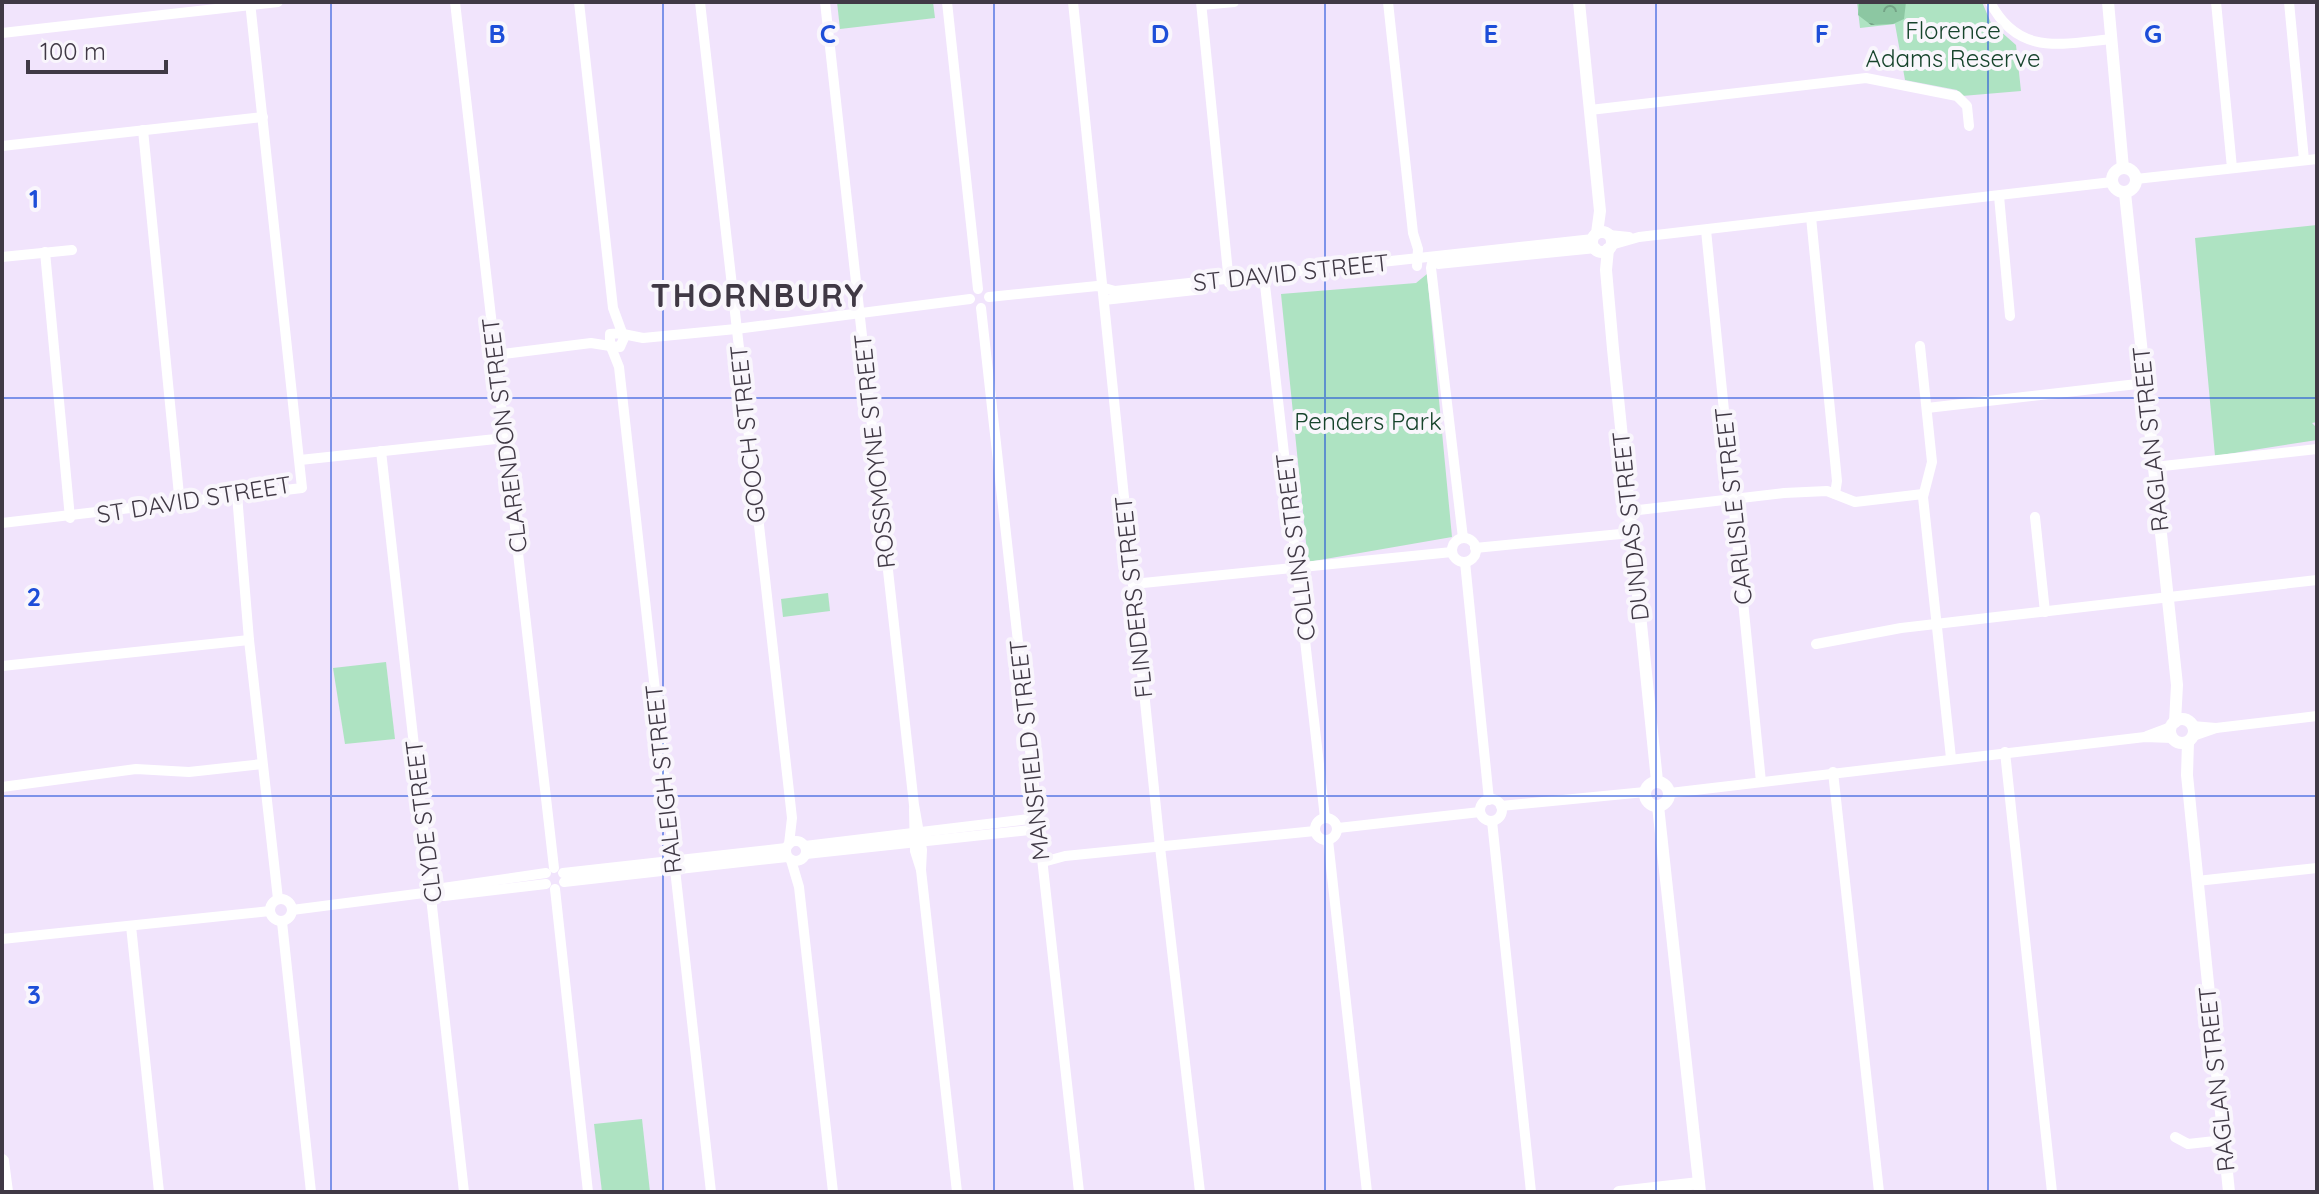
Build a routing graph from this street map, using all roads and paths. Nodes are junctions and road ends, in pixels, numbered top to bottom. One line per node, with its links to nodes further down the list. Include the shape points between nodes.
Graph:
1 (278, 2): 15 (street)
2 (455, 2): 52 (street, CLARENDON STREET)
3 (579, 2): 50 (street, RALEIGH STREET)
4 (700, 2): 49 (street, GOOCH STREET)
5 (825, 2): 47 (street, ROSSMOYNE STREET)
6 (947, 2): 42 (street)
7 (1073, 2): 43 (street, FLINDERS STREET)
8 (1234, 2): 16 (street)
9 (1388, 2): 38 (street)
10 (1579, 2): 19 (street, DUNDAS STREET)
11 (1990, 2): 18 (street, via 2009,31 2040,44)
12 (2108, 2): 18 (street)
13 (2216, 2): 27 (street)
14 (2289, 2): 25 (street)
15 (251, 3): 17 (street); 20 (street)
16 (1202, 4): 41 (street)
17 (2, 33)
18 (2112, 39): 26 (street)
19 (1590, 110): 21 (street, via 1866,78 1957,96 1967,106); 34 (street, DUNDAS STREET)
20 (263, 117): 22 (street); 58 (street)
21 (1969, 126)
22 (143, 130): 23 (street); 64 (street)
23 (2, 146)
24 (2317, 159): 25 (street)
25 (2304, 160): 27 (street)
26 (2123, 168): 28 (street); 29 (street)
27 (2232, 168): 28 (street)
28 (2136, 179): 30 (street)
29 (2112, 182): 30 (street); 31 (street, ST DAVID STREET)
30 (2125, 193): 53 (street, RAGLAN STREET)
31 (1999, 196): 32 (street, ST DAVID STREET); 48 (street)
32 (1811, 217): 33 (street, ST DAVID STREET); 60 (street)
33 (1706, 230): 34 (street, ST DAVID STREET); 63 (street, CARLISLE STREET)
34 (1603, 242): 39 (street, ST DAVID STREET); 65 (street, DUNDAS STREET)
35 (72, 250): 36 (street)
36 (45, 252): 37 (street); 67 (street)
37 (2, 257)
38 (1416, 262): 39 (street, ST DAVID STREET); 40 (street, ST DAVID STREET)
39 (1433, 262): 70 (street)
40 (1264, 279): 41 (street, ST DAVID STREET); 74 (street, COLLINS STREET)
41 (1229, 283): 43 (street, ST DAVID STREET)
42 (978, 289): 44 (street); 45 (street)
43 (1104, 294): 44 (street, ST DAVID STREET); 76 (street, FLINDERS STREET)
44 (989, 297): 46 (street)
45 (970, 299): 46 (street); 47 (street)
46 (981, 308): 101 (street, MANSFIELD STREET)
47 (859, 312): 49 (street); 104 (street, ROSSMOYNE STREET)
48 (2010, 316)
49 (736, 329): 50 (street); 98 (street, GOOCH STREET)
50 (616, 340): 52 (street); 110 (street, RALEIGH STREET)
51 (1920, 346): 54 (street)
52 (495, 355): 55 (street, CLARENDON STREET)
53 (2146, 383): 54 (street); 59 (street, RAGLAN STREET)
54 (1927, 408): 61 (street, via 1932,468)
55 (505, 438): 57 (street, ST DAVID STREET); 112 (street, CLARENDON STREET)
56 (2317, 449): 59 (street)
57 (381, 451): 58 (street, ST DAVID STREET); 115 (street, CLYDE STREET)
58 (300, 460): 62 (street, ST DAVID STREET, via 302,488)
59 (2154, 467): 77 (street, RAGLAN STREET)
60 (1835, 494): 61 (street, via 1855,502); 63 (street)
61 (1923, 494): 79 (street)
62 (237, 495): 64 (street, ST DAVID STREET); 80 (street)
63 (1733, 499): 65 (street); 90 (street, CARLISLE STREET)
64 (180, 505): 67 (street, ST DAVID STREET)
65 (1630, 511): 69 (street, DUNDAS STREET)
66 (2035, 517): 78 (street)
67 (70, 518): 68 (street, ST DAVID STREET)
68 (2, 523)
69 (1631, 533): 71 (street); 89 (street, DUNDAS STREET)
70 (1463, 538): 71 (street); 72 (street)
71 (1475, 548): 73 (street)
72 (1452, 552): 73 (street); 74 (street)
73 (1465, 562): 94 (street)
74 (1299, 568): 76 (street); 99 (street, COLLINS STREET)
75 (2317, 580): 77 (street)
76 (1133, 584): 106 (street, FLINDERS STREET)
77 (2168, 598): 78 (street); 84 (street, RAGLAN STREET)
78 (2045, 612): 79 (street)
79 (1937, 624): 81 (street); 86 (street)
80 (249, 640): 82 (street); 87 (street)
81 (1816, 644)
82 (2, 666)
83 (2317, 716): 84 (street)
84 (2182, 732): 85 (street); 113 (street, RAGLAN STREET)
85 (2005, 752): 86 (street); 140 (street)
86 (1951, 758): 88 (street)
87 (262, 764): 91 (street, via 189,772 136,769); 116 (street)
88 (1833, 772): 90 (street); 139 (street)
89 (1657, 781): 92 (street); 93 (street)
90 (1761, 782): 93 (street)
91 (2, 787)
92 (1645, 792): 95 (street); 96 (street, via 1648,802)
93 (1670, 793): 96 (street)
94 (1489, 800): 95 (street); 97 (street)
95 (1501, 806): 100 (street, via 1501,816)
96 (1658, 806): 125 (street)
97 (1480, 812): 100 (street); 102 (street)
98 (792, 818): 107 (street, GOOCH STREET); 108 (street, GOOCH STREET)
99 (1325, 818): 102 (street); 103 (street)
100 (1492, 821): 137 (street)
101 (1039, 824): 104 (street); 109 (street, MANSFIELD STREET)
102 (1338, 828): 105 (street)
103 (1315, 831): 105 (street); 106 (street)
104 (918, 838): 107 (street); 133 (street, ROSSMOYNE STREET)
105 (1328, 840): 136 (street)
106 (1160, 847): 109 (street); 135 (street, FLINDERS STREET)
107 (804, 850): 108 (street); 108 (street); 114 (street, GOOCH STREET)
108 (788, 852): 110 (street); 114 (street, GOOCH STREET)
109 (1042, 858): 134 (street, MANSFIELD STREET)
110 (674, 865): 112 (street); 131 (street, RALEIGH STREET)
111 (2317, 868): 113 (street)
112 (555, 878): 115 (street); 130 (street, CLARENDON STREET)
113 (2197, 881): 123 (street, RAGLAN STREET)
114 (799, 887): 132 (street, GOOCH STREET)
115 (429, 892): 117 (street); 129 (street, CLYDE STREET)
116 (278, 899): 117 (street, via 288,901); 118 (street)
117 (292, 910): 119 (street)
118 (270, 911): 119 (street); 120 (street)
119 (282, 922): 128 (street)
120 (131, 926): 121 (street); 127 (street)
121 (2, 939)
122 (2175, 1137): 123 (street, via 2188,1144)
123 (2224, 1140): 141 (street, RAGLAN STREET)
124 (2, 1161): 126 (main road)
125 (1700, 1188): 138 (street)
126 (6, 1192)
127 (159, 1192)
128 (311, 1192)
129 (464, 1192)
130 (588, 1192)
131 (711, 1192)
132 (833, 1192)
133 (957, 1192)
134 (1079, 1192)
135 (1200, 1192)
136 (1367, 1192)
137 (1531, 1192)
138 (1619, 1192)
139 (1879, 1192)
140 (2052, 1192)
141 (2229, 1192)

